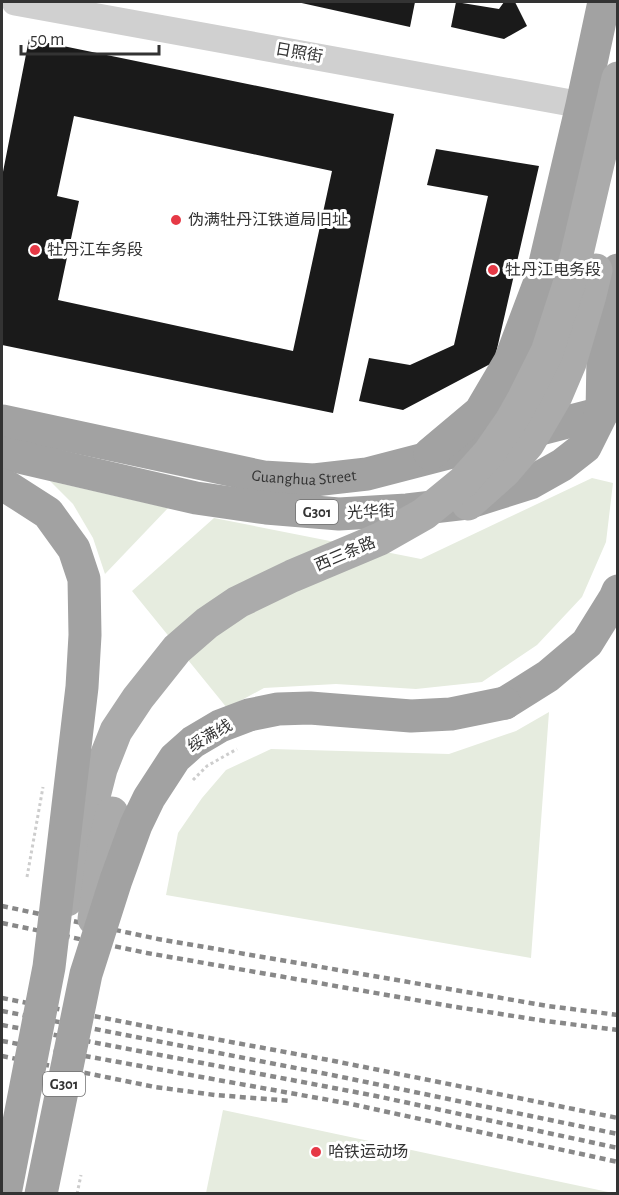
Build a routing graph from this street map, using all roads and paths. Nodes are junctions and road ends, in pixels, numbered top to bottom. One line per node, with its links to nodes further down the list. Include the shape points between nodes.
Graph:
1 (15, 2): 4 (street, 日照街)
2 (604, 2): 4 (highway)
3 (618, 78): 15 (main road, 西三条路, bridge, via 572,276 548,352 511,421 463,482 424,513 380,539 238,602 177,650 116,731 101,769)
4 (582, 105): 10 (highway, via 542,276 510,361 480,412)
5 (618, 177): 16 (main road, 西三条路, bridge, via 570,363 528,444 504,472 447,521 381,559 293,596 226,635 180,680 144,724 129,756 104,845)
6 (618, 270): 7 (highway, via 603,356)
7 (612, 420): 9 (highway, 光华街 / G301, via 562,465 530,483 467,503 339,514 196,498); 10 (highway, Guanghua Street / G301)
8 (2, 421): 10 (highway, Guanghua Street / G301, via 263,477 314,480 368,474)
9 (2, 453)
10 (424, 459)
11 (2, 485): 15 (highway, G301, bridge, via 48,513 74,549 84,579 82,687)
12 (618, 591): 16 (highway, 绥满线 / G301, bridge, via 587,643 548,676 504,703 451,714 411,716 278,709 220,726 193,742 168,768 136,825)
13 (237, 748): 14 (path, via 207,766)
14 (189, 785)
15 (49, 967): 18 (highway, G301, bridge)
16 (86, 974): 19 (highway, 绥满线 / G301, bridge)
17 (81, 1175): 20 (path)
18 (5, 1194)
19 (41, 1194)
20 (77, 1194)

